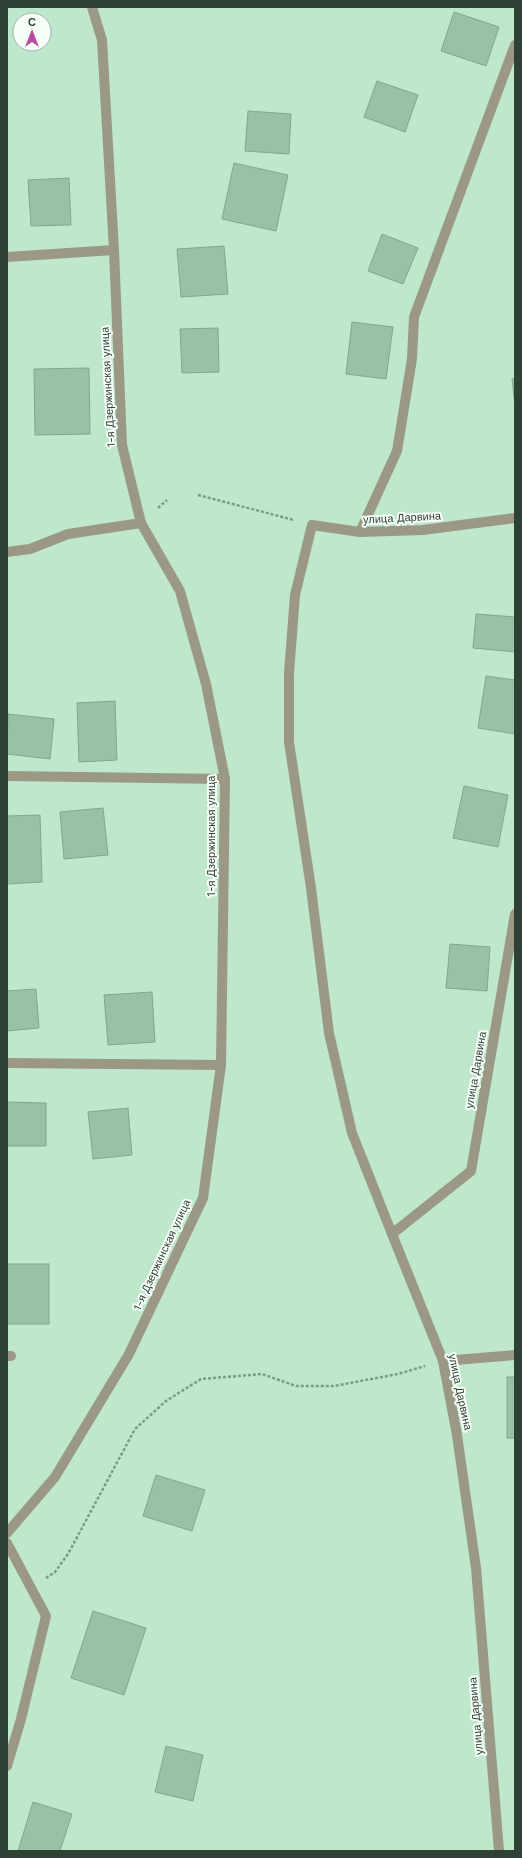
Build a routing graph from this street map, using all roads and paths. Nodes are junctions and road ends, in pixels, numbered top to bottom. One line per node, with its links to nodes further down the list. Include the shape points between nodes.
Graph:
1 (92, 7): 3 (street, 1-я Дзержинская улица, via 102,40)
2 (515, 45): 9 (street, via 414,318 412,359 397,451)
3 (114, 250): 4 (street); 7 (street, 1-я Дзержинская улица, via 122,445)
4 (7, 257)
5 (198, 495): 8 (path)
6 (515, 518): 9 (street, улица Дарвина, via 423,530)
7 (141, 523): 10 (street, via 68,534 30,549); 12 (street, 1-я Дзержинская улица, via 180,591 206,684)
8 (312, 525): 9 (street, улица Дарвина); 16 (street, via 295,595 289,672 289,742 329,1034 352,1133)
9 (360, 532)
10 (7, 552)
11 (7, 776): 12 (street)
12 (225, 780): 15 (street, 1-я Дзержинская улица)
13 (515, 914): 16 (street, улица Дарвина, via 471,1171)
14 (7, 1063): 15 (street)
15 (221, 1065): 19 (street, 1-я Дзержинская улица, via 203,1198 129,1354 55,1477)
16 (392, 1234): 18 (street, улица Дарвина)
17 (515, 1355): 18 (street)
18 (443, 1361): 21 (path, via 398,1374 334,1386 296,1386 262,1374 201,1379 166,1401 135,1429 68,1554 55,1572); 23 (street, улица Дарвина, via 457,1434 476,1568)
19 (7, 1533)
20 (7, 1542): 22 (street, via 46,1616)
21 (43, 1579)
22 (7, 1766)
23 (499, 1851)

